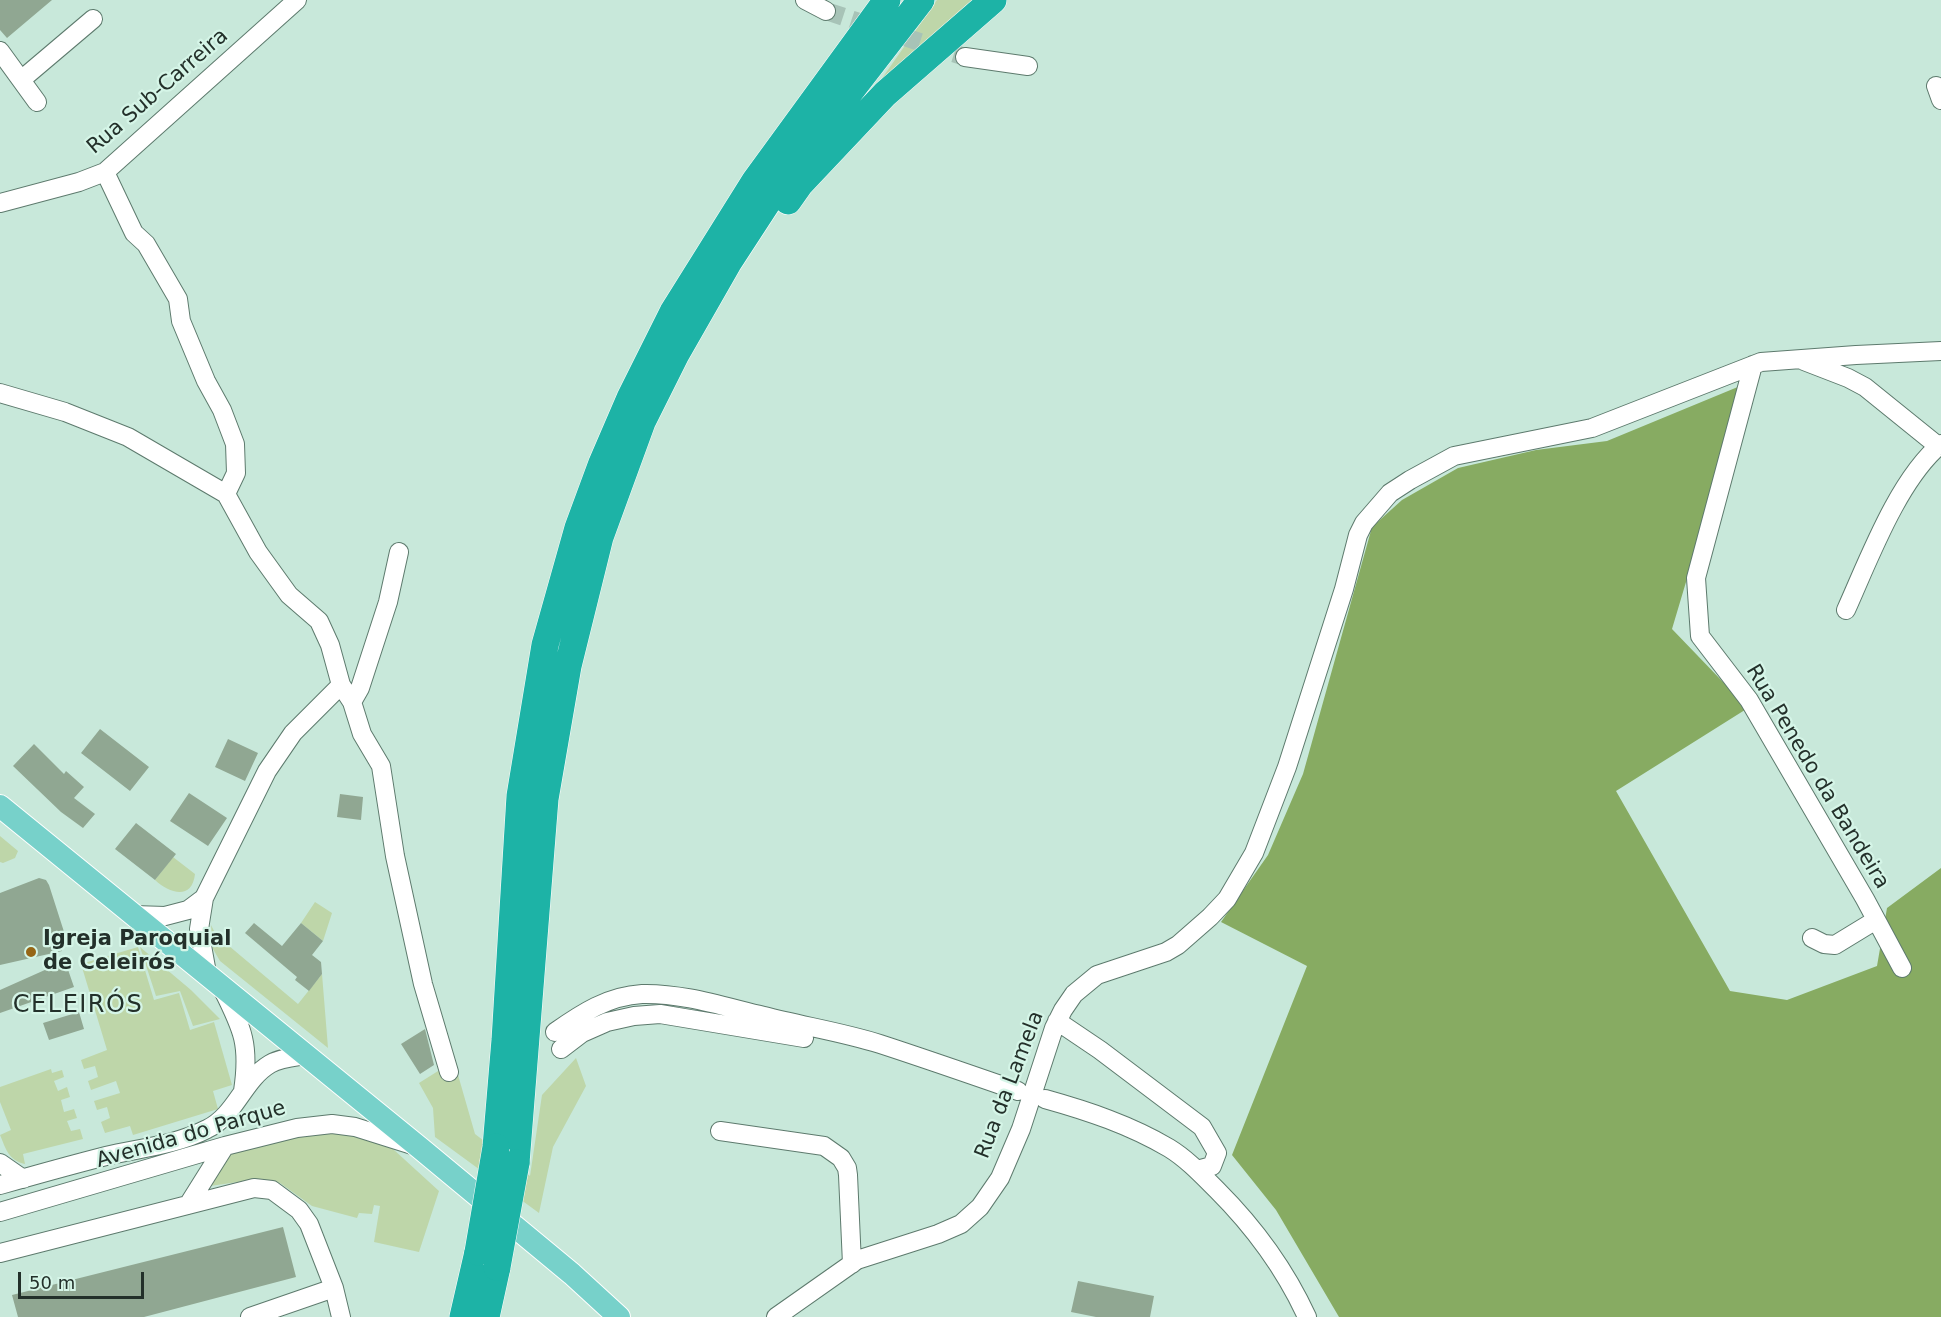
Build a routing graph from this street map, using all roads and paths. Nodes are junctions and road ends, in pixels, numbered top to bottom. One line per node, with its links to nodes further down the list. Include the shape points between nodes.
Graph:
1 (297, 0): 13 (street, Rua Sub-Carreira)
2 (805, 0): 6 (street)
3 (887, 0): 42 (highway, via 755,181 673,312 630,398 578,528 545,645 520,796 505,1040)
4 (921, 0): 16 (highway, via 784,177 728,263)
5 (993, 0): 16 (highway, via 885,94 800,184 704,328)
6 (826, 11)
7 (93, 19): 11 (street)
8 (0, 51): 11 (street)
9 (965, 57): 10 (street)
10 (1028, 66)
11 (21, 80): 12 (street)
12 (37, 102)
13 (105, 172): 14 (street, Rua Sub-Carreira, via 79,183); 21 (street, via 134,233 146,244 178,298 185,331 235,444 236,473)
14 (0, 203)
15 (1941, 351): 17 (street, Rua da Lamela)
16 (676, 354): 42 (highway, via 642,422 600,537 568,666 545,799)
17 (1800, 359): 18 (street, Rua da Lamela); 20 (street, via 1865,387)
18 (1753, 365): 29 (street, Rua Penedo da Bandeira, via 1695,578 1700,636 1749,700); 33 (street, Rua da Lamela, via 1592,428 1454,456 1390,493 1358,535 1287,767 1254,853 1227,899 1166,952 1091,979 1074,994)
19 (0, 393): 21 (street, via 65,412 128,437)
20 (1939, 445): 23 (street, via 1910,480)
21 (226, 494): 24 (street, via 258,552 289,596 319,621)
22 (399, 552): 25 (street, via 388,602)
23 (1846, 610)
24 (341, 685): 25 (street); 27 (street, Avenida do Parque, via 293,733 267,771)
25 (352, 702): 36 (street, via 362,734 381,766 394,856 423,984)
26 (0, 806): 28 (main road)
27 (204, 898): 28 (street, via 188,910); 32 (street, Avenida do Parque, via 199,929)
28 (134, 915): 32 (main road)
29 (1876, 920): 30 (street, via 1835,945); 31 (street, Rua Penedo da Bandeira)
30 (1812, 938)
31 (1902, 968)
32 (215, 980): 35 (main road); 37 (street, Avenida do Parque, via 240,1024 247,1063)
33 (1057, 1021): 44 (street, via 1202,1127 1217,1153 1212,1166); 51 (street, Rua da Lamela, via 1021,1129 1000,1178 980,1207 961,1224)
34 (558, 1040): 34 (street, via 607,1022 660,1014 869,1051 1018,1091 878,1043 666,996 642,994 597,1005 579,1015)
35 (306, 1055): 37 (street, Avenida do Parque, via 271,1064); 41 (main road)
36 (449, 1072)
37 (243, 1091): 45 (street, Avenida do Parque, via 220,1122 184,1139)
38 (1045, 1099): 44 (street, via 1105,1117 1169,1148)
39 (720, 1131): 51 (street, via 816,1144 837,1154 848,1175)
40 (225, 1146): 41 (street, Avenida do Parque, via 297,1128 333,1124); 47 (street); 48 (street, Avenida do Parque)
41 (420, 1148): 57 (main road)
42 (506, 1155): 50 (highway, bridge)
43 (0, 1163): 45 (street)
44 (1197, 1170): 59 (street, via 1260,1237 1293,1286)
45 (23, 1179): 46 (street, Avenida do Parque)
46 (1, 1185): 48 (street, Avenida do Parque)
47 (188, 1205): 49 (street); 52 (street, via 254,1188 272,1190 299,1210 309,1224)
48 (5, 1211)
49 (0, 1253)
50 (487, 1259): 55 (highway); 56 (highway)
51 (852, 1264): 58 (street, Rua da Lamela)
52 (334, 1288): 53 (street); 54 (street)
53 (250, 1317)
54 (341, 1317)
55 (463, 1317)
56 (486, 1317)
57 (619, 1317)
58 (776, 1317)
59 (1307, 1317)

